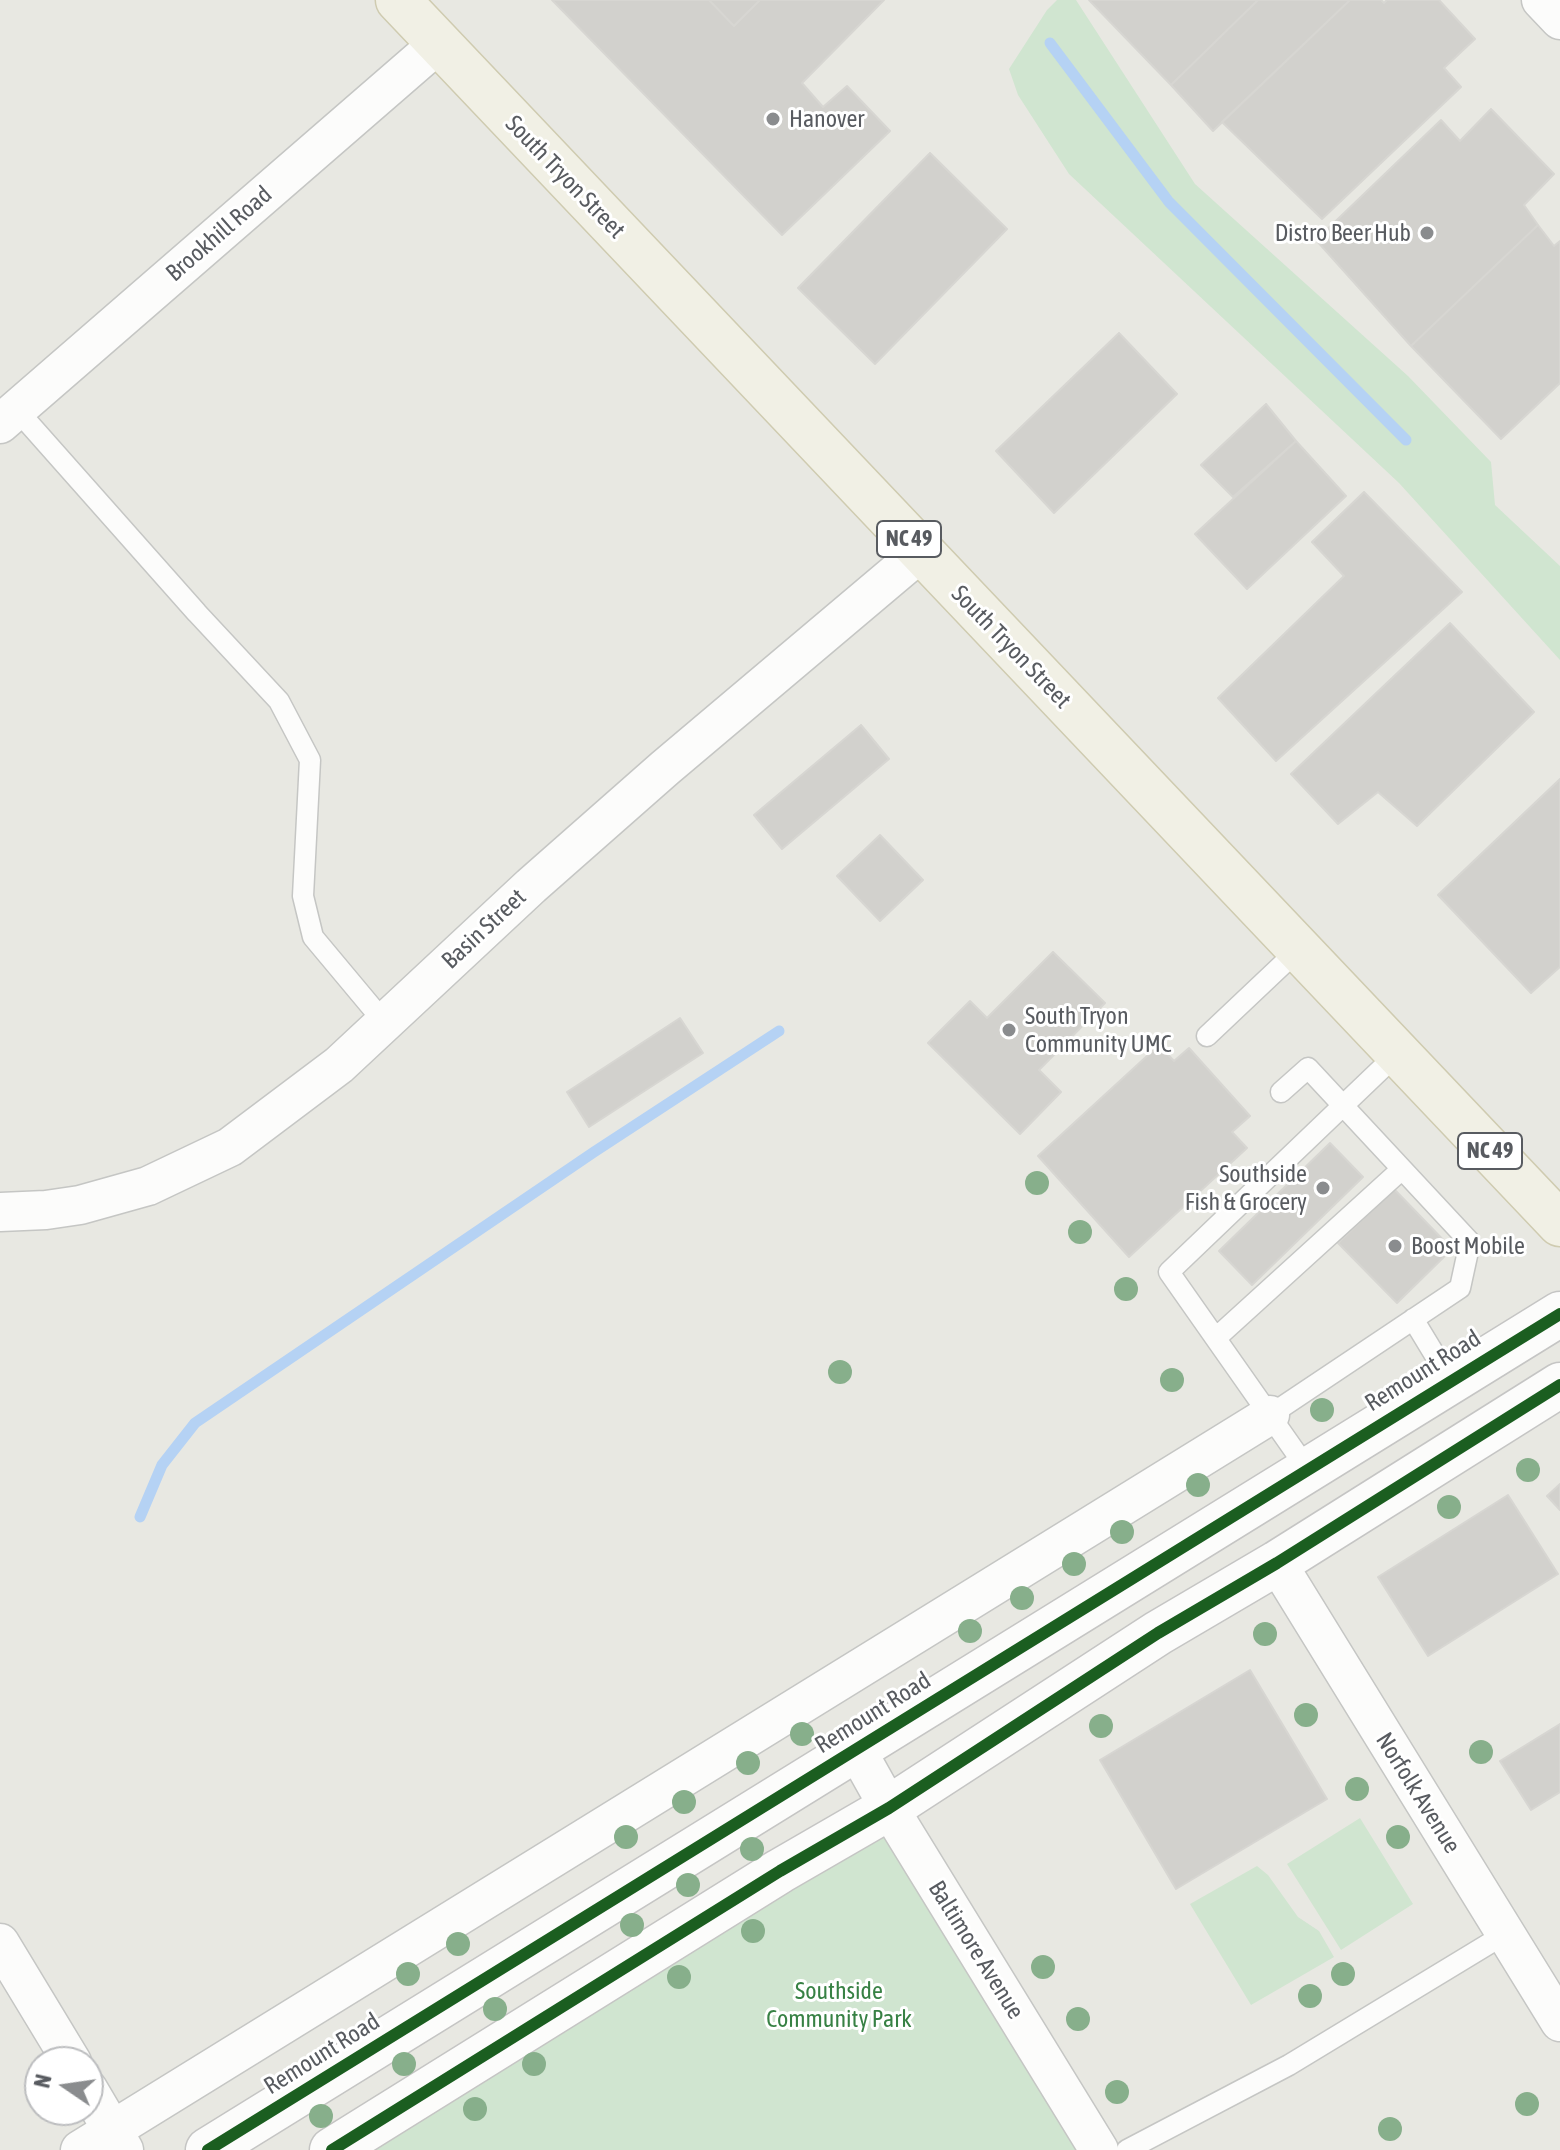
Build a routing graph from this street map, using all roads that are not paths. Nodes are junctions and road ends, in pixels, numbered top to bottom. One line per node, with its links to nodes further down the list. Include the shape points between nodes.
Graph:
1 (398, 0): 4 (main road, South Tryon Street / NC 49)
2 (1541, 0): 3 (street)
3 (1560, 20)
4 (438, 44): 5 (street, Brookhill Road); 6 (main road, South Tryon Street / NC 49)
5 (8, 417): 8 (lane, via 279,701 310,760 303,896 313,937)
6 (921, 552): 7 (main road, South Tryon Street / NC 49); 8 (street, Basin Street, via 654,778)
7 (1299, 949): 9 (lane); 10 (main road, South Tryon Street / NC 49)
8 (384, 1022): 14 (street, Basin Street, via 339,1065 213,1157 148,1186 80,1205)
9 (1207, 1036)
10 (1398, 1053): 12 (lane); 15 (main road, South Tryon Street / NC 49)
11 (1281, 1092): 12 (lane, via 1308,1068)
12 (1343, 1105): 13 (lane); 18 (lane, via 1169,1272)
13 (1402, 1169): 17 (lane, via 1470,1242 1460,1288); 18 (lane)
14 (0, 1212)
15 (1560, 1224)
16 (1560, 1314): 19 (main road, Remount Road)
17 (1413, 1319): 19 (lane); 21 (lane)
18 (1216, 1338): 21 (lane)
19 (1450, 1380): 22 (main road, Remount Road)
20 (1560, 1385): 23 (main road)
21 (1270, 1415): 22 (lane); 31 (street)
22 (1308, 1470): 24 (main road, Remount Road)
23 (1277, 1563): 25 (main road, via 1158,1633); 26 (street, Norfolk Avenue)
24 (856, 1749): 25 (street, Baltimore Avenue); 33 (main road, Remount Road)
25 (889, 1808): 34 (main road); 35 (street, Baltimore Avenue)
26 (1505, 1934): 28 (street, Norfolk Avenue); 36 (lane, via 1289,2065)
27 (0, 1943): 29 (street)
28 (1560, 2022)
29 (62, 2046)
30 (104, 2116): 31 (street)
31 (118, 2140): 32 (street)
32 (80, 2150)
33 (208, 2150)
34 (332, 2150)
35 (1099, 2150)
36 (1127, 2150)

